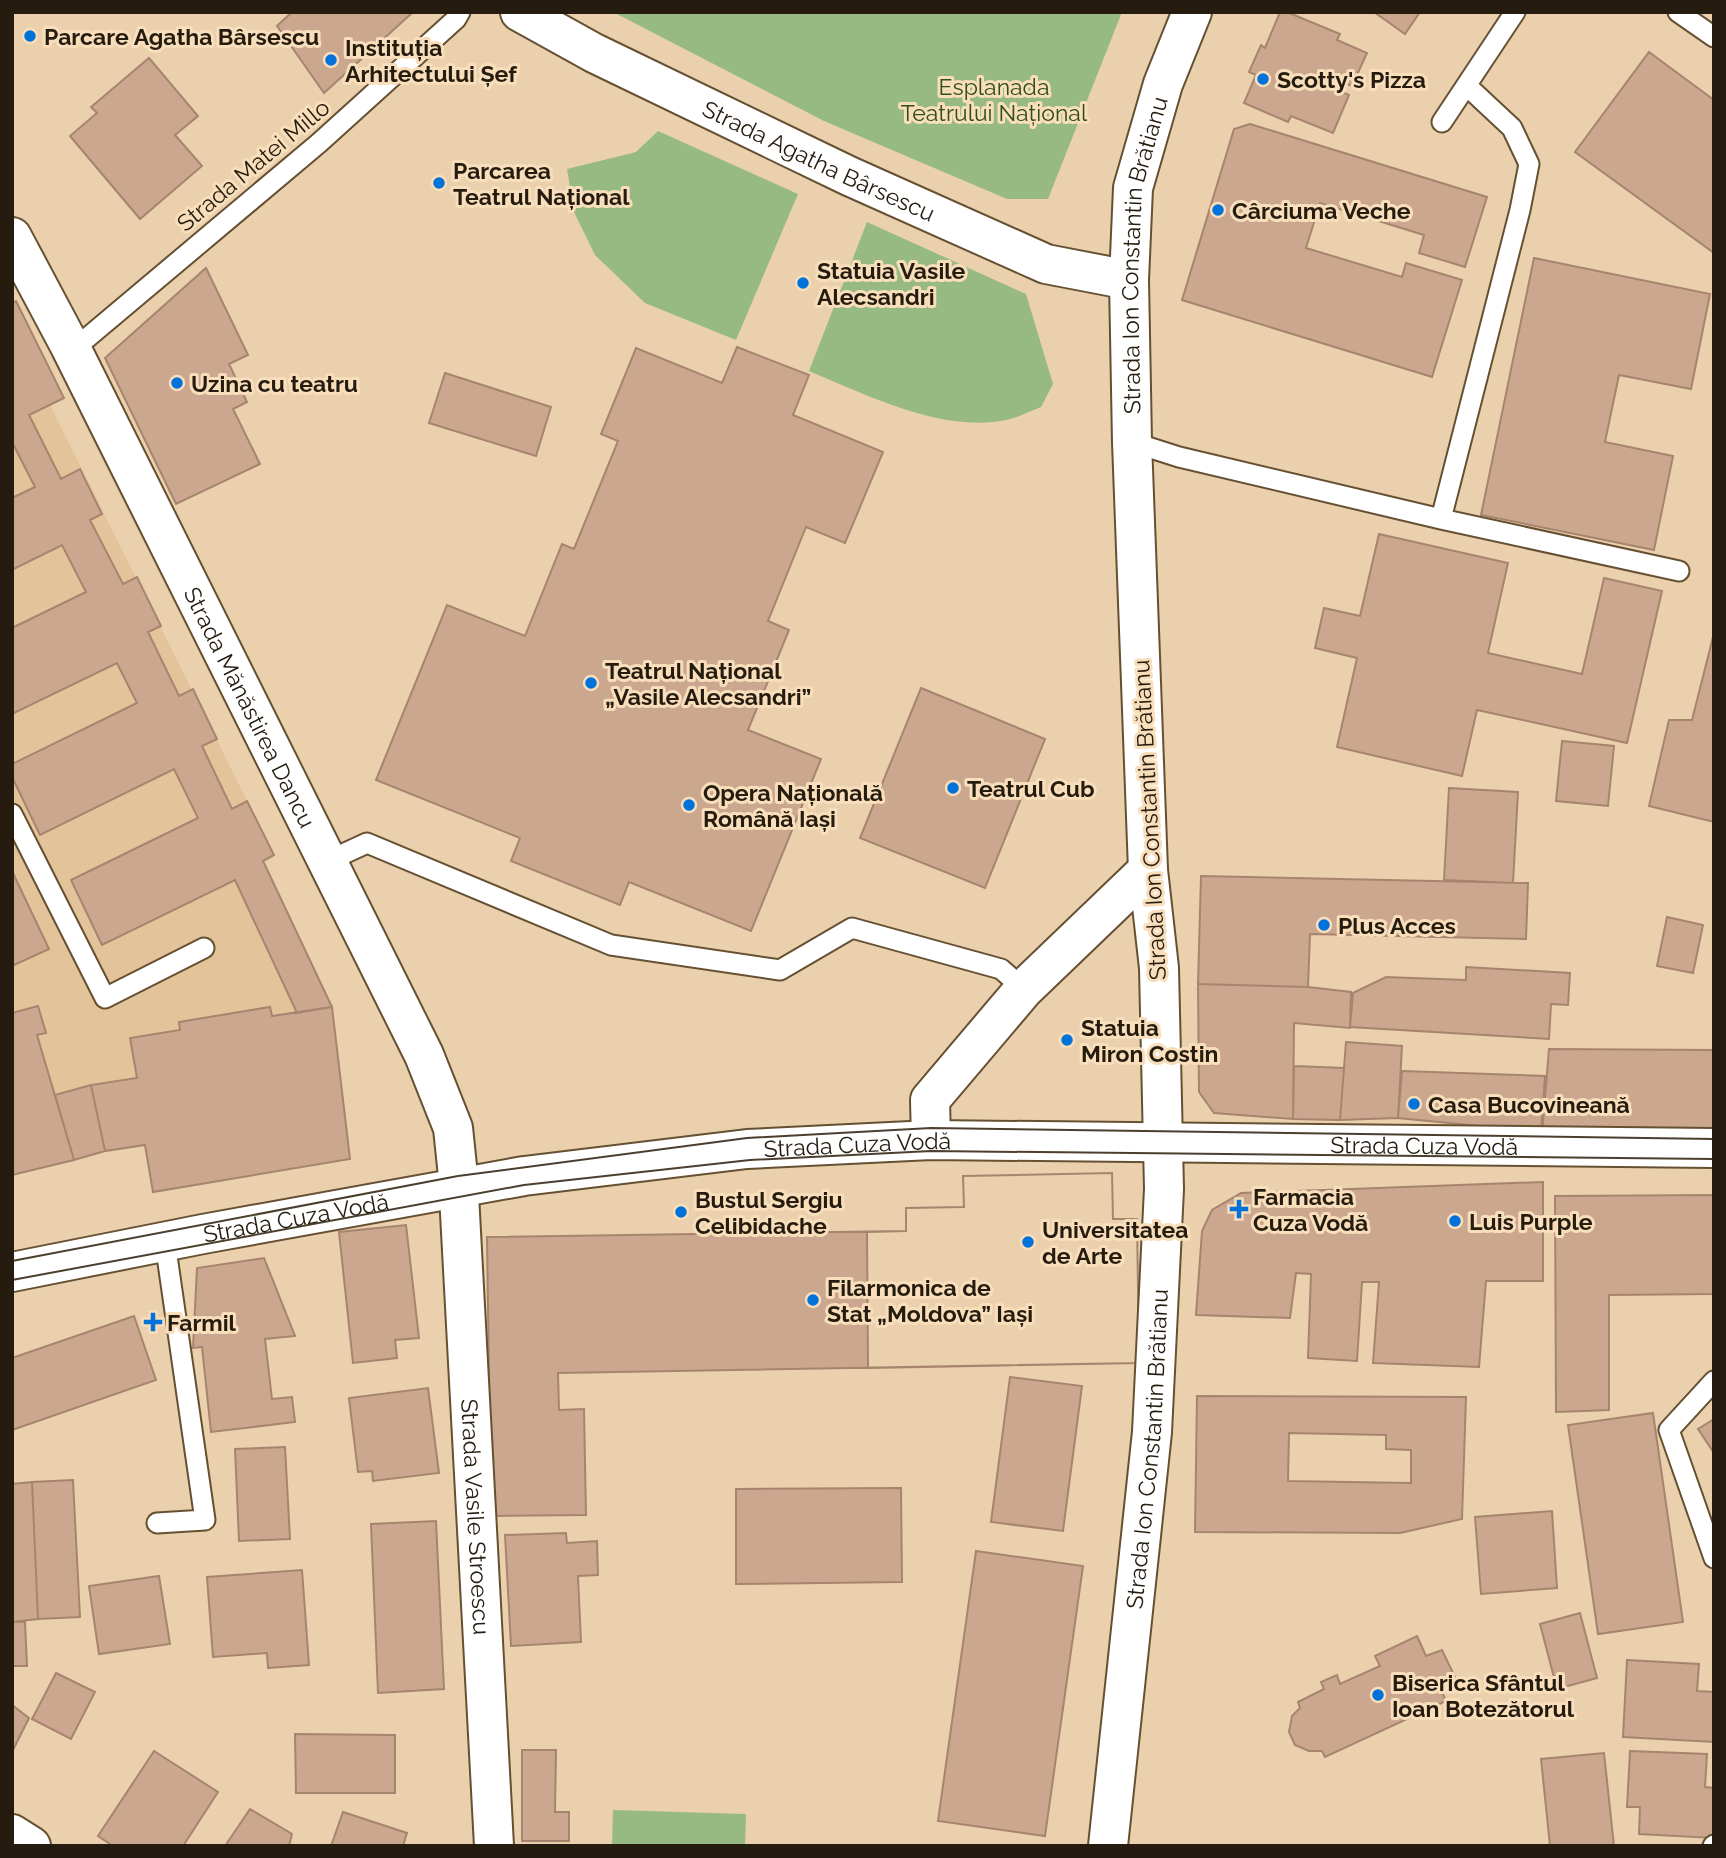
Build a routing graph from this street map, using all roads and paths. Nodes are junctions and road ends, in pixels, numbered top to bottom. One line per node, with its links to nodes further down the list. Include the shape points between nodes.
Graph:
1 (460, 12): 11 (lane, Strada Matei Millo, via 318,143 87,338)
2 (1192, 12): 10 (street, Strada Ion Constantin Brătianu, via 1163,84 1133,188)
3 (1515, 12): 7 (lane)
4 (1678, 12): 6 (lane)
5 (524, 13): 10 (street, Strada Agatha Bârsescu, via 594,53 849,176 1046,264)
6 (1714, 37)
7 (1466, 86): 8 (lane); 13 (lane, via 1512,128 1529,164)
8 (1442, 122)
9 (12, 237): 11 (street, Strada Mănăstirea Dancu)
10 (1129, 279): 12 (street, Strada Ion Constantin Brătianu)
11 (70, 346): 16 (street, Strada Mănăstirea Dancu)
12 (1132, 442): 13 (lane); 17 (street, Strada Ion Constantin Brătianu)
13 (1441, 519): 14 (lane)
14 (1679, 571)
15 (12, 814): 18 (lane, via 104,998)
16 (328, 861): 19 (lane, via 367,843 611,945 780,970 852,928 1001,969); 23 (street, Strada Mănăstirea Dancu, via 424,1055 453,1128)
17 (1148, 870): 19 (street); 21 (street, Strada Ion Constantin Brătianu, via 1159,968)
18 (204, 948)
19 (1024, 989): 20 (street, via 930,1100)
20 (931, 1140): 21 (street, Strada Cuza Vodă); 23 (street, Strada Cuza Vodă, via 747,1149)
21 (1163, 1143): 22 (street, Strada Cuza Vodă); 32 (street, Strada Ion Constantin Brătianu, via 1152,1432)
22 (1714, 1148)
23 (459, 1188): 24 (street, Strada Cuza Vodă); 31 (street, Strada Vasile Stroescu)
24 (165, 1241): 25 (street, Strada Cuza Vodă); 27 (lane, via 205,1520)
25 (12, 1272)
26 (1714, 1381): 28 (lane, via 1669,1430)
27 (157, 1523)
28 (1714, 1558)
29 (12, 1835): 30 (street)
30 (31, 1846)
31 (494, 1846)
32 (1108, 1846)

